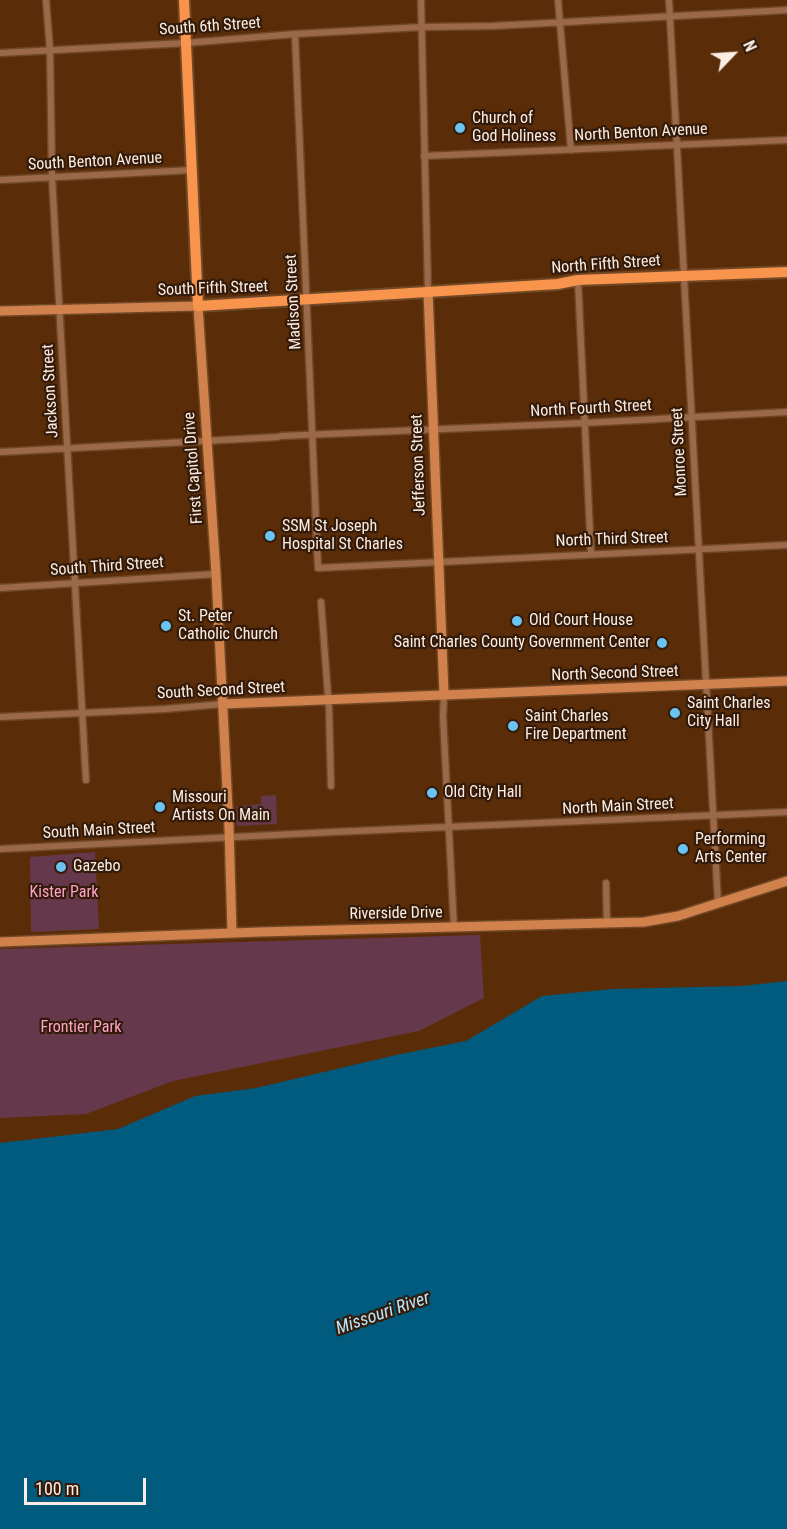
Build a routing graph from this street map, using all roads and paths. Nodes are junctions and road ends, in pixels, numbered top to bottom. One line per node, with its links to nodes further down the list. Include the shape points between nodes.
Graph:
1 (46, 0): 12 (street, Jackson Street)
2 (184, 0): 11 (main road, First Capitol Drive)
3 (421, 0): 9 (street, Jefferson Street)
4 (558, 0): 8 (street)
5 (669, 0): 7 (street, Monroe Street)
6 (787, 10): 7 (street, South 6th Street)
7 (670, 17): 8 (street, South 6th Street); 15 (street, Monroe Street)
8 (559, 23): 9 (street, South 6th Street); 16 (street)
9 (422, 27): 10 (street, South 6th Street); 17 (street, Jefferson Street)
10 (295, 34): 11 (street, South 6th Street); 25 (street, Madison Street)
11 (186, 43): 12 (street, South 6th Street); 18 (main road, First Capitol Drive)
12 (50, 50): 13 (street, South 6th Street); 19 (street, Jackson Street)
13 (0, 53)
14 (787, 140): 15 (street, North Benton Avenue)
15 (676, 145): 16 (street, North Benton Avenue); 22 (street, Monroe Street)
16 (571, 150): 17 (street, North Benton Avenue)
17 (424, 156): 24 (street, Jefferson Street)
18 (192, 170): 19 (street, South Benton Avenue); 26 (main road, First Capitol Drive)
19 (52, 178): 20 (street, South Benton Avenue); 27 (street, Jackson Street)
20 (0, 180)
21 (787, 272): 22 (main road, North Fifth Street)
22 (683, 275): 23 (main road, North Fifth Street); 30 (street, Monroe Street)
23 (578, 280): 24 (main road, North Fifth Street); 31 (street)
24 (428, 291): 25 (main road, South Fifth Street); 32 (street, Jefferson Street)
25 (308, 300): 26 (main road, South Fifth Street); 33 (street, Madison Street)
26 (198, 306): 27 (street, South Fifth Street); 34 (street, First Capitol Drive)
27 (60, 309): 28 (street, South Fifth Street); 35 (street, Jackson Street)
28 (0, 311)
29 (787, 412): 30 (street, North Fourth Street)
30 (691, 418): 31 (street, North Fourth Street); 38 (street, Monroe Street)
31 (584, 423): 32 (street, North Fourth Street); 39 (street)
32 (432, 430): 33 (street, North Fourth Street); 40 (street, Jefferson Street)
33 (313, 435): 34 (street, North Fourth Street); 40 (street, Madison Street, via 318,568)
34 (207, 441): 35 (street, North Fourth Street); 41 (street, First Capitol Drive)
35 (68, 448): 36 (street, North Fourth Street); 42 (street, Jackson Street)
36 (0, 452)
37 (787, 545): 38 (street, North Third Street)
38 (698, 550): 39 (street, North Third Street); 46 (street, Monroe Street)
39 (591, 554): 40 (street, North Third Street)
40 (438, 561): 47 (street, Jefferson Street)
41 (216, 574): 42 (street, South Third Street); 49 (street, First Capitol Drive)
42 (75, 583): 43 (street, South Third Street); 50 (street, Jackson Street)
43 (0, 588)
44 (321, 602): 48 (street)
45 (787, 681): 46 (street, North Second Street)
46 (705, 686): 47 (street, North Second Street); 55 (street, Monroe Street)
47 (444, 694): 48 (street, South Second Street); 56 (street, Jefferson Street)
48 (328, 700): 49 (street, South Second Street); 53 (street)
49 (223, 704): 50 (street, South Second Street); 57 (street, First Capitol Drive)
50 (83, 713): 51 (street, South Second Street); 52 (street, Jackson Street)
51 (0, 717)
52 (86, 780)
53 (331, 786)
54 (787, 812): 55 (street, North Main Street)
55 (712, 816): 56 (street, North Main Street); 61 (street, Monroe Street)
56 (450, 828): 57 (street, South Main Street); 63 (street, Jefferson Street)
57 (229, 837): 58 (street, South Main Street); 64 (street, First Capitol Drive)
58 (0, 849)
59 (787, 881): 61 (street, Riverside Drive)
60 (606, 883): 62 (street)
61 (718, 903): 62 (street, Riverside Drive, via 662,920)
62 (607, 924): 63 (street, Riverside Drive)
63 (454, 928): 64 (street, Riverside Drive)
64 (232, 933): 65 (street, Riverside Drive)
65 (0, 942)

